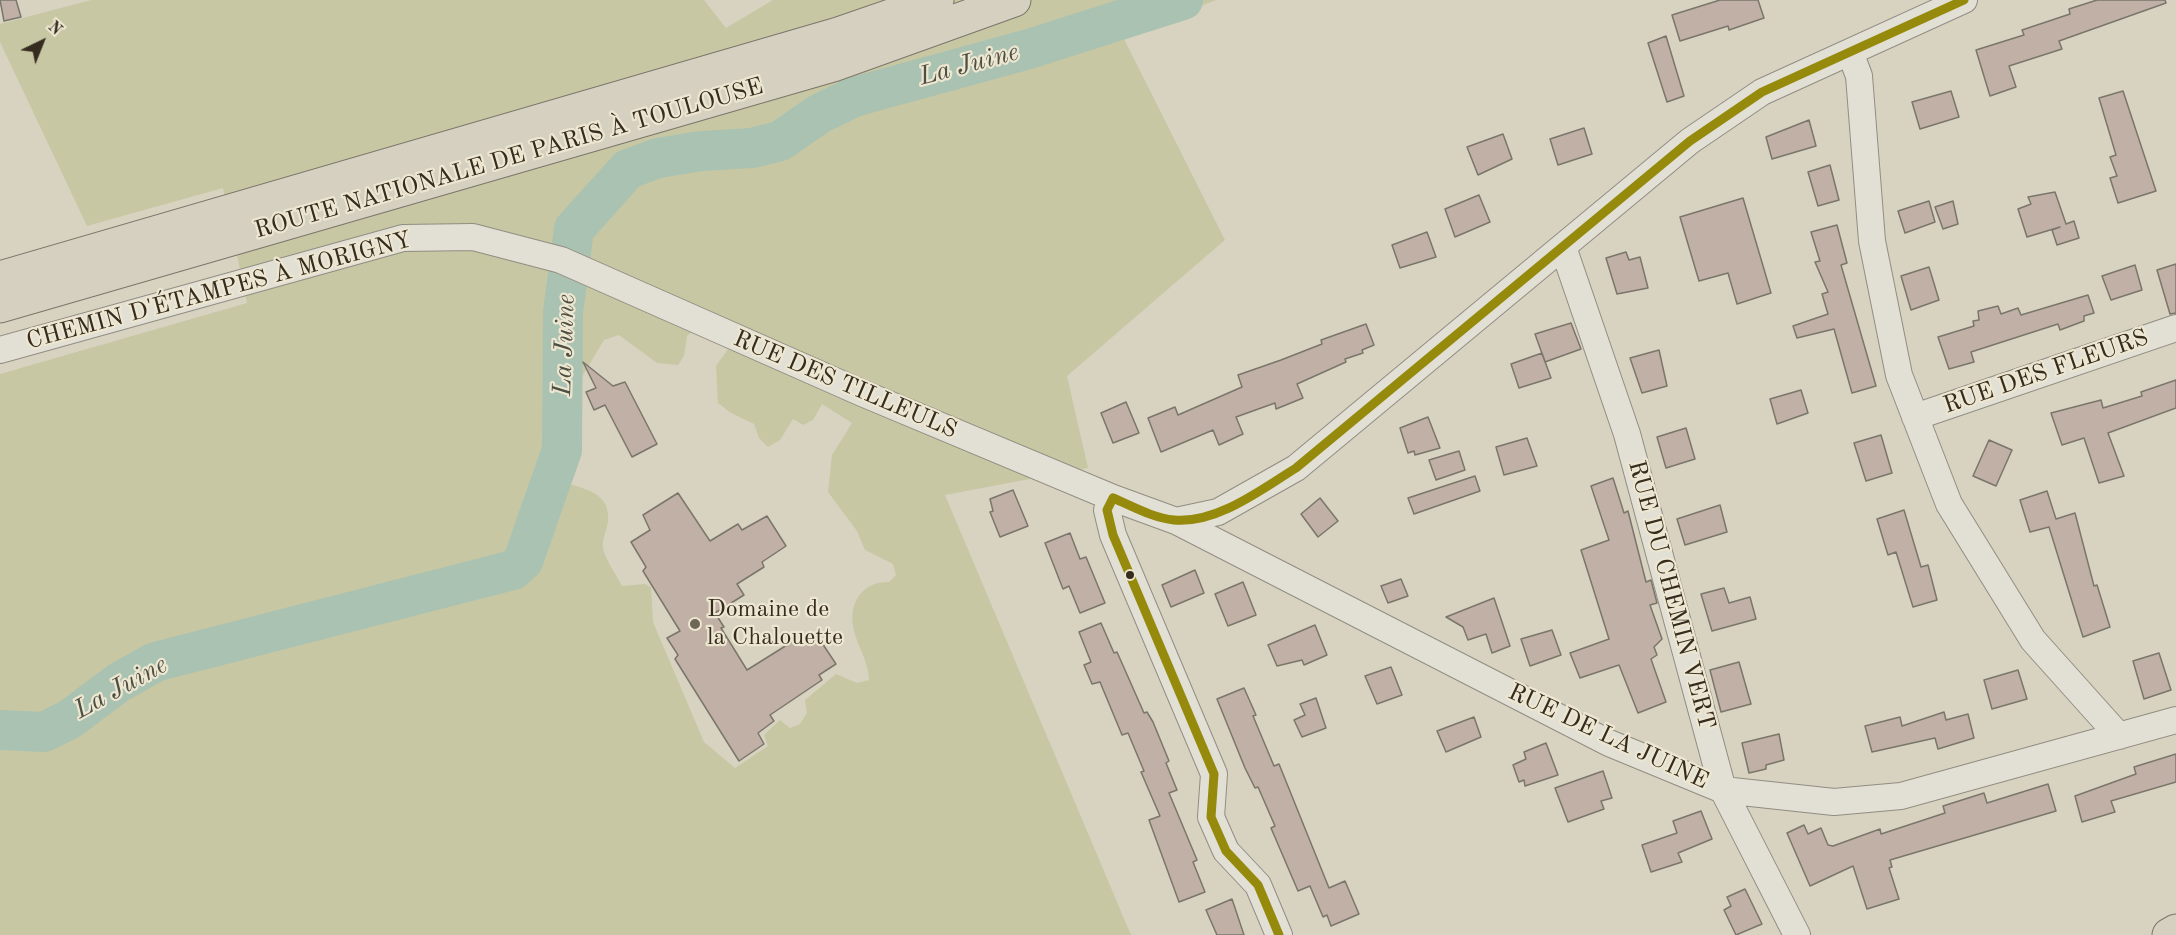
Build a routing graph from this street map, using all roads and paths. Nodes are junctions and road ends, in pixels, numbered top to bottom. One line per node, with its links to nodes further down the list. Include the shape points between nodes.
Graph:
1 (938, 0): 7 (main road, ROUTE NATIONALE DE PARIS À TOULOUSE, via 838,34)
2 (1014, 0): 8 (main road, ROUTE NATIONALE DE PARIS À TOULOUSE, via 832,65)
3 (1964, 0): 4 (street)
4 (1850, 52): 5 (street, via 1762,92 1690,141); 11 (street, via 1859,76 1872,241 1899,375)
5 (1563, 247): 13 (street, via 1296,468 1218,512); 16 (street, RUE DU CHEMIN VERT, via 1627,434)
6 (567, 263): 10 (street, CHEMIN D'ÉTAMPES À MORIGNY, via 473,237 403,238); 12 (street, RUE DES TILLEULS)
7 (0, 278)
8 (0, 306)
9 (2176, 328): 11 (street, RUE DES FLEURS)
10 (0, 350)
11 (1915, 417): 15 (street, via 1949,504 2034,640)
12 (1113, 498): 13 (street, RUE DES TILLEULS); 18 (street, via 1107,510 1113,535 1214,774 1211,817 1226,851 1258,885)
13 (1176, 521): 16 (street, RUE DE LA JUINE, via 1610,743)
14 (2176, 720): 15 (street, RUE DE LA JUINE)
15 (2119, 736): 16 (street, RUE DE LA JUINE, via 1901,796 1834,802)
16 (1723, 790): 19 (street, RUE DU CHEMIN VERT)
17 (2176, 931): 20 (main road)
18 (1279, 935)
19 (1797, 935)
20 (2169, 935)

